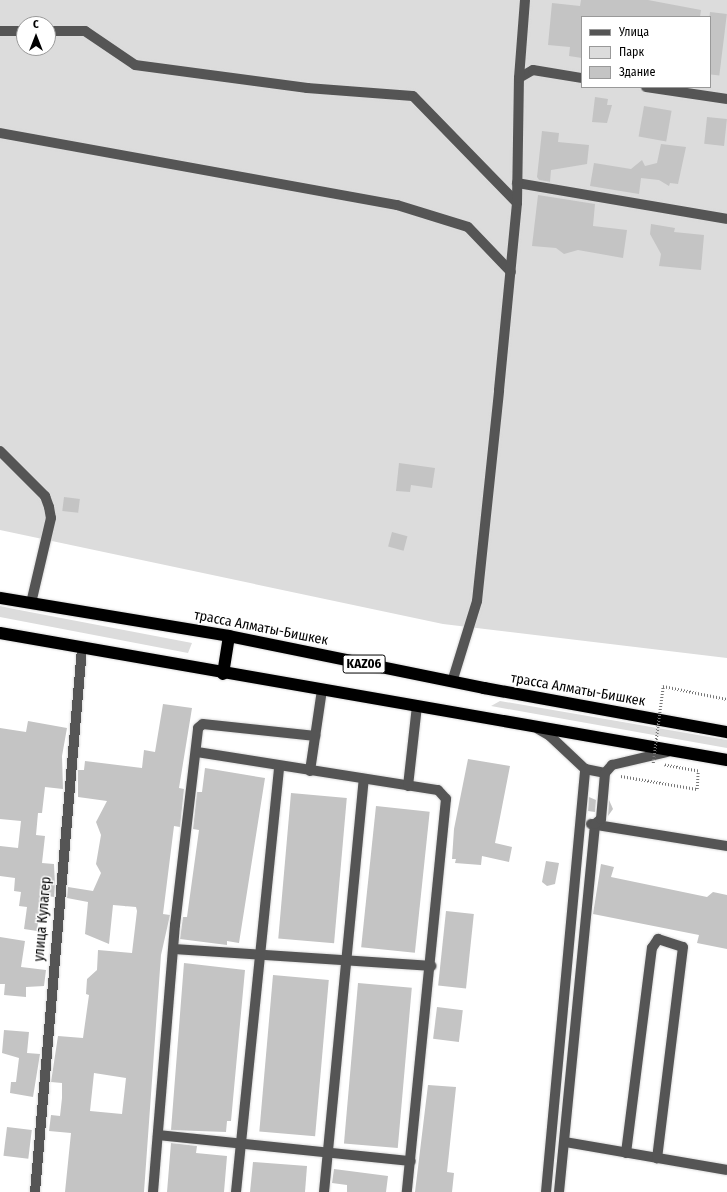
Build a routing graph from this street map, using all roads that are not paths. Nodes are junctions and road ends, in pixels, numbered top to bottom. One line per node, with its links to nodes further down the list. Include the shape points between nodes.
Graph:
1 (525, 0): 5 (street)
2 (0, 31): 3 (street)
3 (16, 31)
4 (56, 31): 11 (street, via 85,31 135,65 307,88 413,96)
5 (519, 78): 6 (street, via 533,70); 10 (street)
6 (581, 78)
7 (653, 88): 8 (street)
8 (727, 99)
9 (0, 133): 13 (street, via 397,205 468,227)
10 (518, 183): 11 (street); 12 (street)
11 (517, 203): 13 (street)
12 (727, 219)
13 (511, 272): 21 (street, via 477,601)
14 (0, 451): 16 (street, via 45,496 49,507 51,518)
15 (0, 598): 16 (highway, трасса Алматы-Бишкек / KАZ06)
16 (31, 603): 18 (highway, трасса Алматы-Бишкек / KАZ06)
17 (0, 633): 19 (highway, KАZ06)
18 (229, 636): 20 (highway); 21 (highway, трасса Алматы-Бишкек / KАZ06)
19 (82, 648): 20 (highway, KАZ06); 51 (street, улица Кулагер)
20 (223, 674): 22 (highway, KАZ06)
21 (452, 682): 25 (highway, трасса Алматы-Бишкек / KАZ06)
22 (322, 690): 23 (highway, KАZ06); 26 (street)
23 (417, 706): 24 (highway, KАZ06); 35 (street)
24 (532, 726): 27 (highway, KАZ06); 31 (street, via 550,736)
25 (725, 731)
26 (315, 736): 28 (street, via 202,724 198,728); 32 (street)
27 (676, 751): 29 (highway, KАZ06); 33 (street, via 639,756 612,765)
28 (197, 752): 30 (street); 39 (street)
29 (727, 760)
30 (279, 766): 32 (street); 40 (street)
31 (585, 770): 33 (street); 36 (street)
32 (310, 771): 34 (street)
33 (605, 773): 37 (street, via 601,819)
34 (364, 780): 35 (street); 41 (street)
35 (408, 786): 42 (street, via 438,790 446,799)
36 (581, 822): 37 (street); 56 (street)
37 (595, 824): 38 (street); 44 (street)
38 (727, 846)
39 (175, 949): 40 (street); 43 (street)
40 (261, 955): 41 (street); 45 (street)
41 (348, 961): 42 (street); 46 (street)
42 (431, 966): 49 (street)
43 (158, 1135): 45 (street); 52 (street)
44 (565, 1142): 47 (street); 57 (street)
45 (240, 1144): 46 (street); 53 (street)
46 (329, 1151): 49 (street); 54 (street)
47 (626, 1153): 48 (street); 48 (street, via 652,948 658,939 683,947)
48 (657, 1158): 50 (street)
49 (411, 1161): 55 (street)
50 (727, 1170)
51 (35, 1192)
52 (153, 1192)
53 (236, 1192)
54 (324, 1192)
55 (407, 1192)
56 (546, 1192)
57 (559, 1192)

